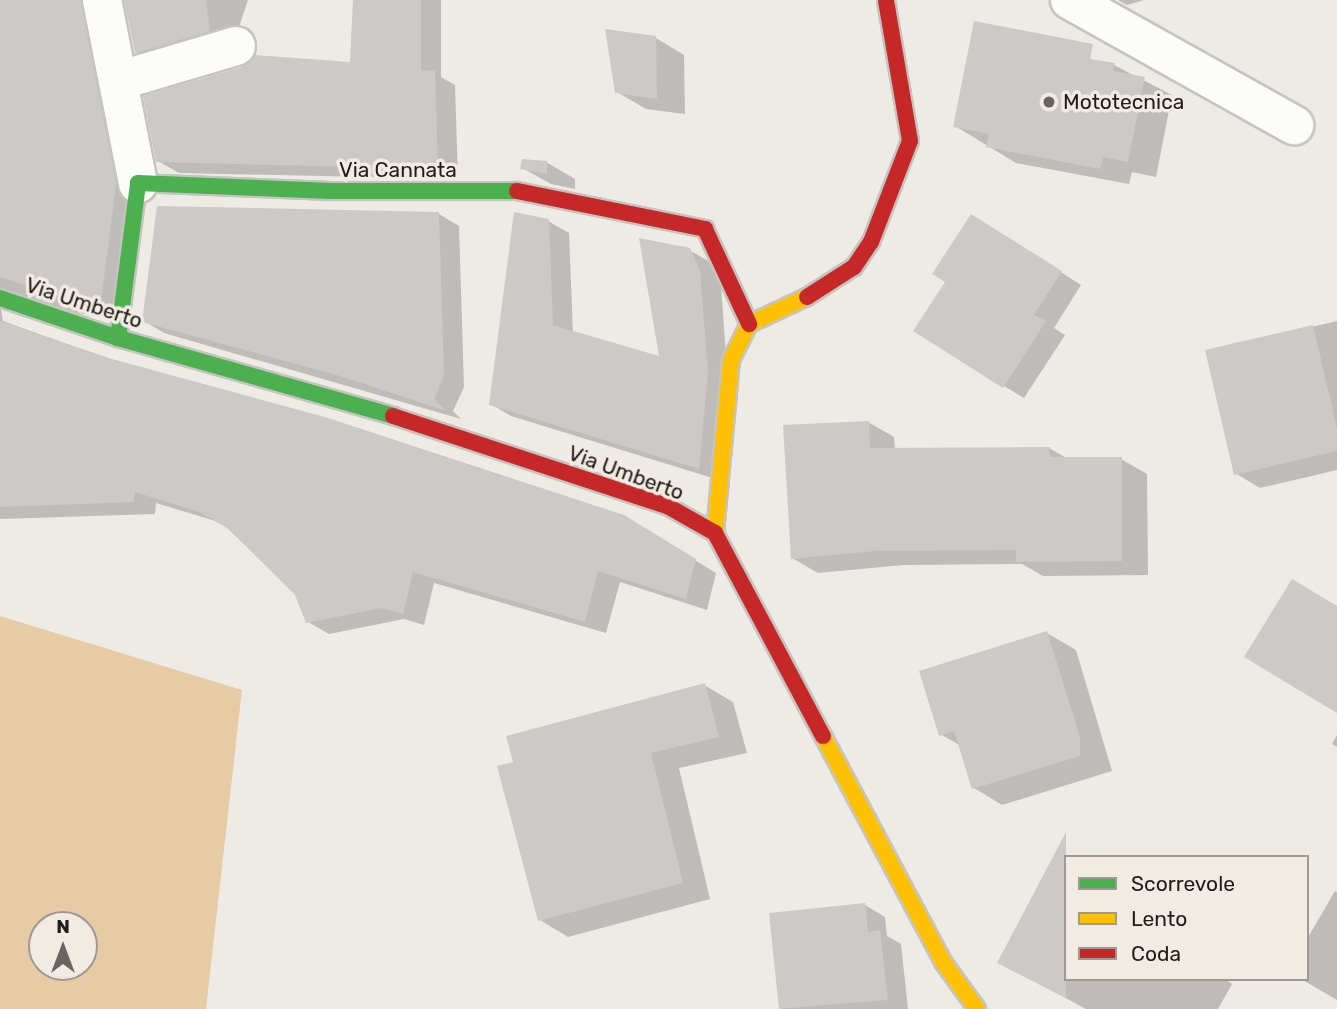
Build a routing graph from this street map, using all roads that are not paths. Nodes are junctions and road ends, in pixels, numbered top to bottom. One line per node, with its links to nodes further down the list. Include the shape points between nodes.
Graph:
1 (102, 0): 5 (street)
2 (886, 0): 9 (street, via 910,141 871,242 854,267 816,293)
3 (1070, 0): 6 (street)
4 (236, 46): 5 (street)
5 (118, 81): 7 (street)
6 (1294, 125)
7 (138, 183): 9 (street, Via Cannata, via 330,191 514,190 705,229); 10 (street)
8 (0, 298): 10 (street, Via Umberto)
9 (749, 324): 11 (street, via 731,360)
10 (118, 338): 11 (street, Via Umberto, via 347,401 669,507)
11 (715, 533): 12 (street, via 943,962)
12 (977, 1009)

